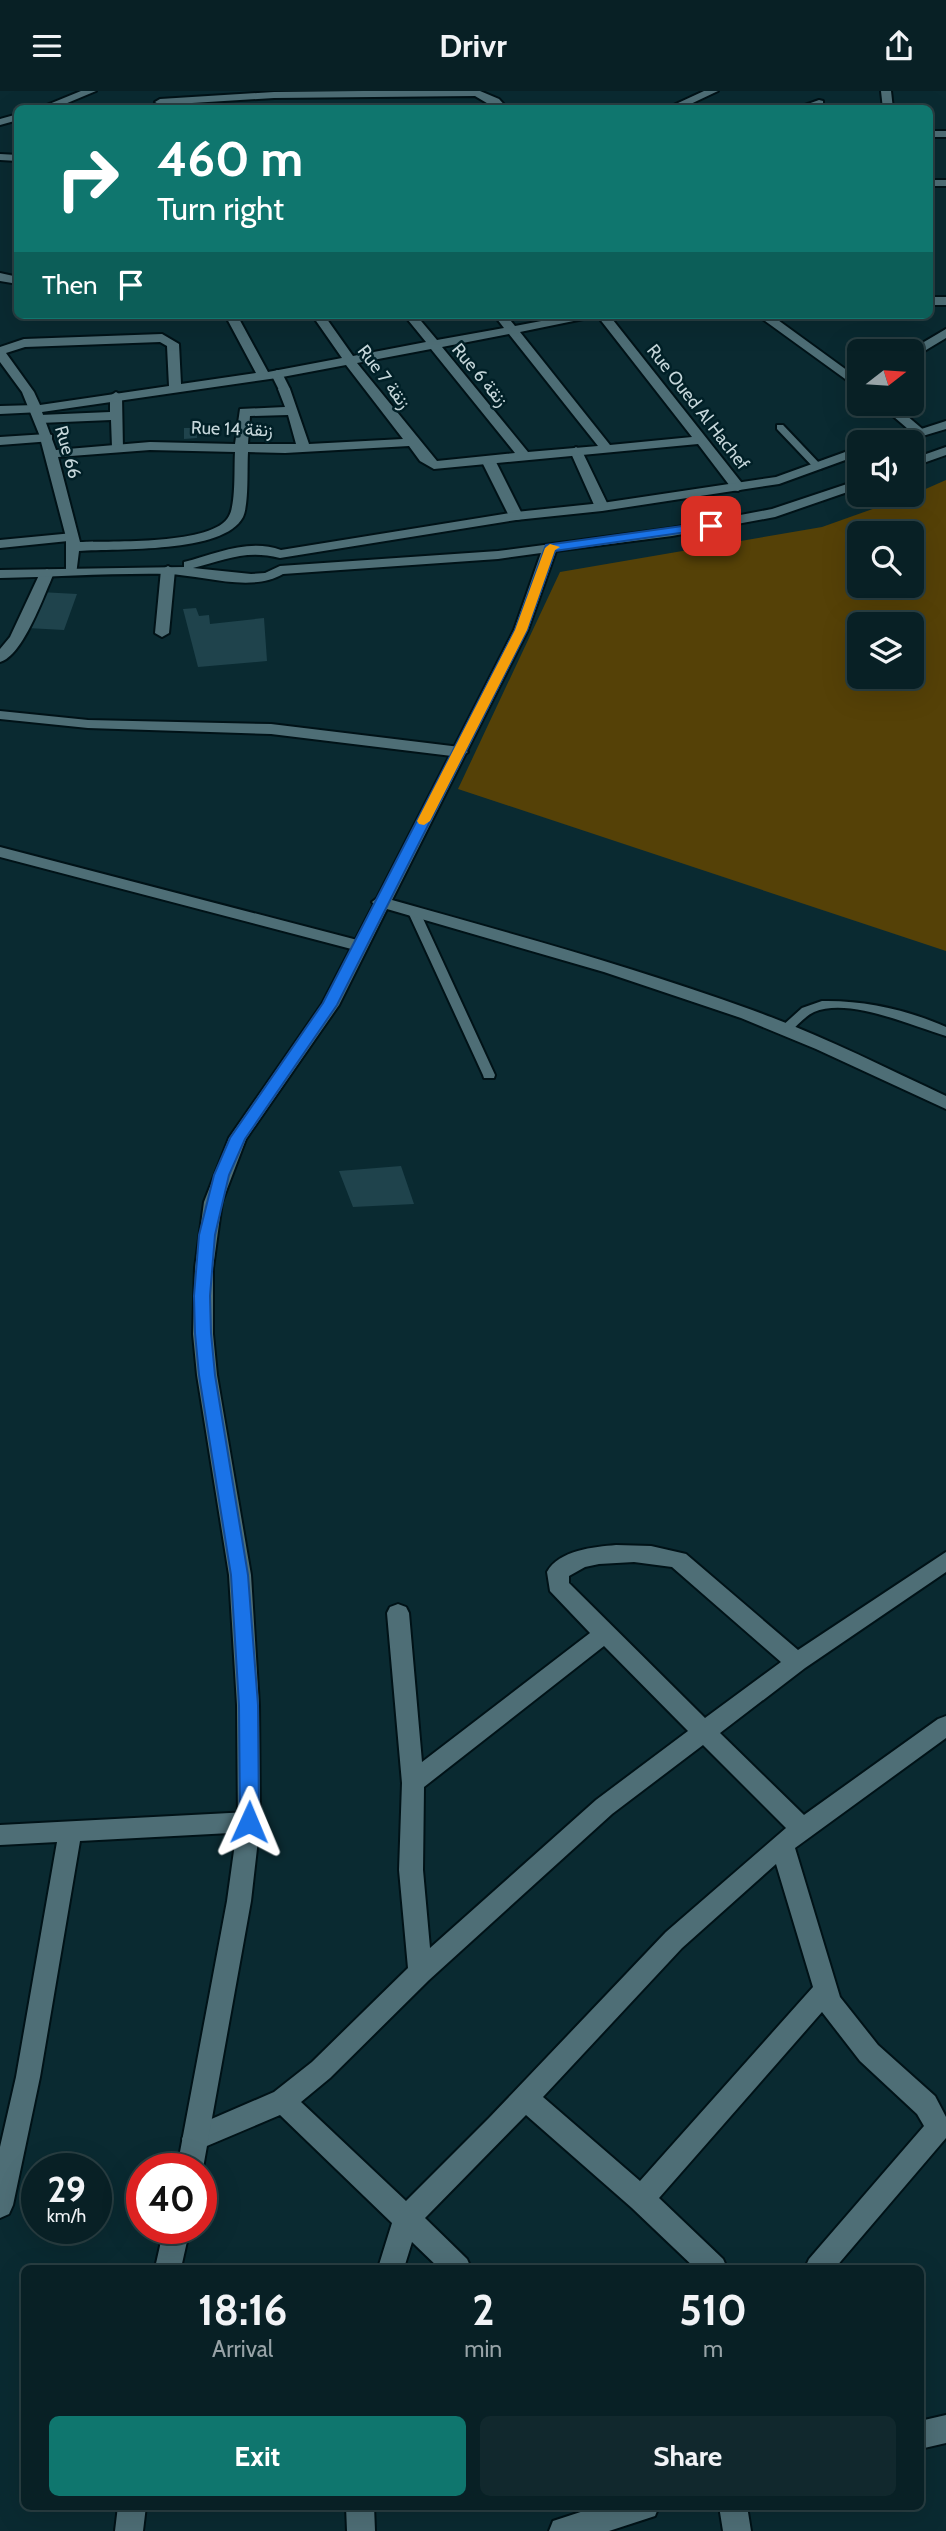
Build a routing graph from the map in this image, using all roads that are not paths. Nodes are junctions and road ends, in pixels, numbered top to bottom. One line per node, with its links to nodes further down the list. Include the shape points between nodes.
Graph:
1 (151, 91): 8 (street)
2 (713, 91): 13 (street)
3 (87, 92): 7 (street)
4 (319, 95): 5 (street); 6 (street); 10 (street)
5 (405, 96): 11 (street); 12 (street, via 476,93)
6 (244, 97): 8 (street); 9 (street)
7 (45, 104)
8 (162, 105)
9 (248, 105)
10 (324, 105)
11 (412, 105)
12 (499, 105)
13 (680, 105)
14 (234, 319): 28 (street)
15 (321, 319): 26 (street, Rue 7 زنقة)
16 (413, 319): 23 (street, Rue 6 زنقة)
17 (503, 319): 21 (street)
18 (571, 319): 21 (street)
19 (606, 319): 41 (street, Rue Oued Al Hachef)
20 (769, 319): 27 (street)
21 (513, 330): 23 (street); 47 (street)
22 (946, 333): 24 (street)
23 (432, 345): 26 (street); 51 (street, Rue 6 زنقة)
24 (924, 346)
25 (0, 352): 29 (street, via 24,343 162,338 173,344); 33 (street, Rue 66)
26 (349, 360): 28 (street); 43 (street, Rue 7 زنقة)
27 (847, 373)
28 (271, 375): 29 (street); 32 (street, via 284,389)
29 (175, 388): 30 (street)
30 (116, 395): 33 (street); 34 (street)
31 (0, 410): 33 (street)
32 (293, 411): 45 (street); 46 (street, via 244,412)
33 (38, 414): 34 (street); 40 (street, Rue 66)
34 (117, 417): 44 (street)
35 (901, 417): 38 (street)
36 (946, 425): 39 (street)
37 (780, 427): 55 (lane)
38 (917, 430)
39 (924, 431)
40 (47, 438): 42 (street); 50 (street, Rue 66)
41 (700, 440): 47 (street); 56 (street, Rue Oued Al Hachef)
42 (0, 441)
43 (412, 442): 45 (street, Rue 14 زنقة); 54 (street, Rue 7 زنقة, via 425,459 440,466)
44 (118, 447): 46 (street, Rue 14 زنقة); 50 (street, Rue 14 زنقة)
45 (304, 448): 46 (street, Rue 14 زنقة)
46 (240, 449): 60 (street, via 237,515 226,529 193,540)
47 (607, 449): 48 (street)
48 (576, 451): 51 (street); 58 (street)
49 (946, 451): 53 (street)
50 (50, 454): 60 (street, Rue 66)
51 (524, 456): 54 (street)
52 (847, 456): 55 (street)
53 (924, 459)
54 (488, 460): 59 (street)
55 (818, 467): 56 (street)
56 (738, 487): 58 (street)
57 (847, 488): 62 (street, via 753,519)
58 (602, 507): 59 (street)
59 (516, 516): 63 (street)
60 (72, 542): 61 (street); 67 (street, Rue 66)
61 (0, 544)
62 (550, 548): 66 (street); 74 (street, via 521,630)
63 (280, 554): 64 (street, via 256,548); 66 (street, via 284,562)
64 (232, 555): 65 (street); 70 (street, via 226,563)
65 (168, 570): 67 (street); 70 (street); 71 (street)
66 (280, 570): 70 (street, via 259,578)
67 (71, 572): 68 (street)
68 (47, 573): 69 (street); 72 (street, via 17,638)
69 (0, 574)
70 (235, 575)
71 (162, 633)
72 (0, 659)
73 (0, 715): 74 (street, via 89,724 271,729)
74 (460, 752): 76 (street)
75 (0, 852): 78 (street)
76 (380, 902): 77 (street); 78 (street)
77 (414, 912): 79 (street, via 581,958); 81 (lane)
78 (359, 946): 90 (street, via 330,1005 238,1138 222,1175 207,1235 203,1333 240,1575)
79 (785, 1030): 80 (lane, via 809,1009 831,1004 898,1013); 82 (street)
80 (946, 1032)
81 (489, 1075)
82 (946, 1103)
83 (946, 1561): 86 (street)
84 (398, 1613): 89 (street)
85 (605, 1633): 86 (street, via 562,1590 558,1572 578,1561 615,1554 658,1554 679,1560 698,1573); 88 (street); 89 (street)
86 (797, 1662): 88 (street)
87 (946, 1726): 91 (street)
88 (705, 1730): 91 (street); 95 (street, via 604,1807)
89 (413, 1783): 95 (street, via 411,1870)
90 (249, 1822): 92 (street); 99 (street, via 230,1956)
91 (803, 1830): 94 (street)
92 (70, 1833): 93 (street); 102 (street, via 28,2077)
93 (0, 1835)
94 (782, 1844): 96 (street); 97 (street, via 674,1940)
95 (420, 1972): 98 (street)
96 (825, 1991): 101 (street); 109 (street, via 837,2015 869,2053 932,2113 937,2130)
97 (525, 2098): 101 (street); 103 (street)
98 (283, 2101): 99 (street); 103 (street)
99 (195, 2140): 100 (street)
100 (193, 2153)
101 (641, 2199): 108 (street)
102 (0, 2205)
103 (407, 2218): 106 (street); 107 (street)
104 (173, 2244): 105 (street)
105 (169, 2265)
106 (392, 2265)
107 (455, 2265)
108 (711, 2265)
109 (821, 2265)
110 (946, 2428): 111 (street)
111 (924, 2434)
112 (132, 2510): 116 (street)
113 (360, 2510): 117 (street)
114 (632, 2510): 118 (street)
115 (734, 2510): 119 (street)
116 (129, 2531)
117 (361, 2531)
118 (563, 2531)
119 (737, 2531)

